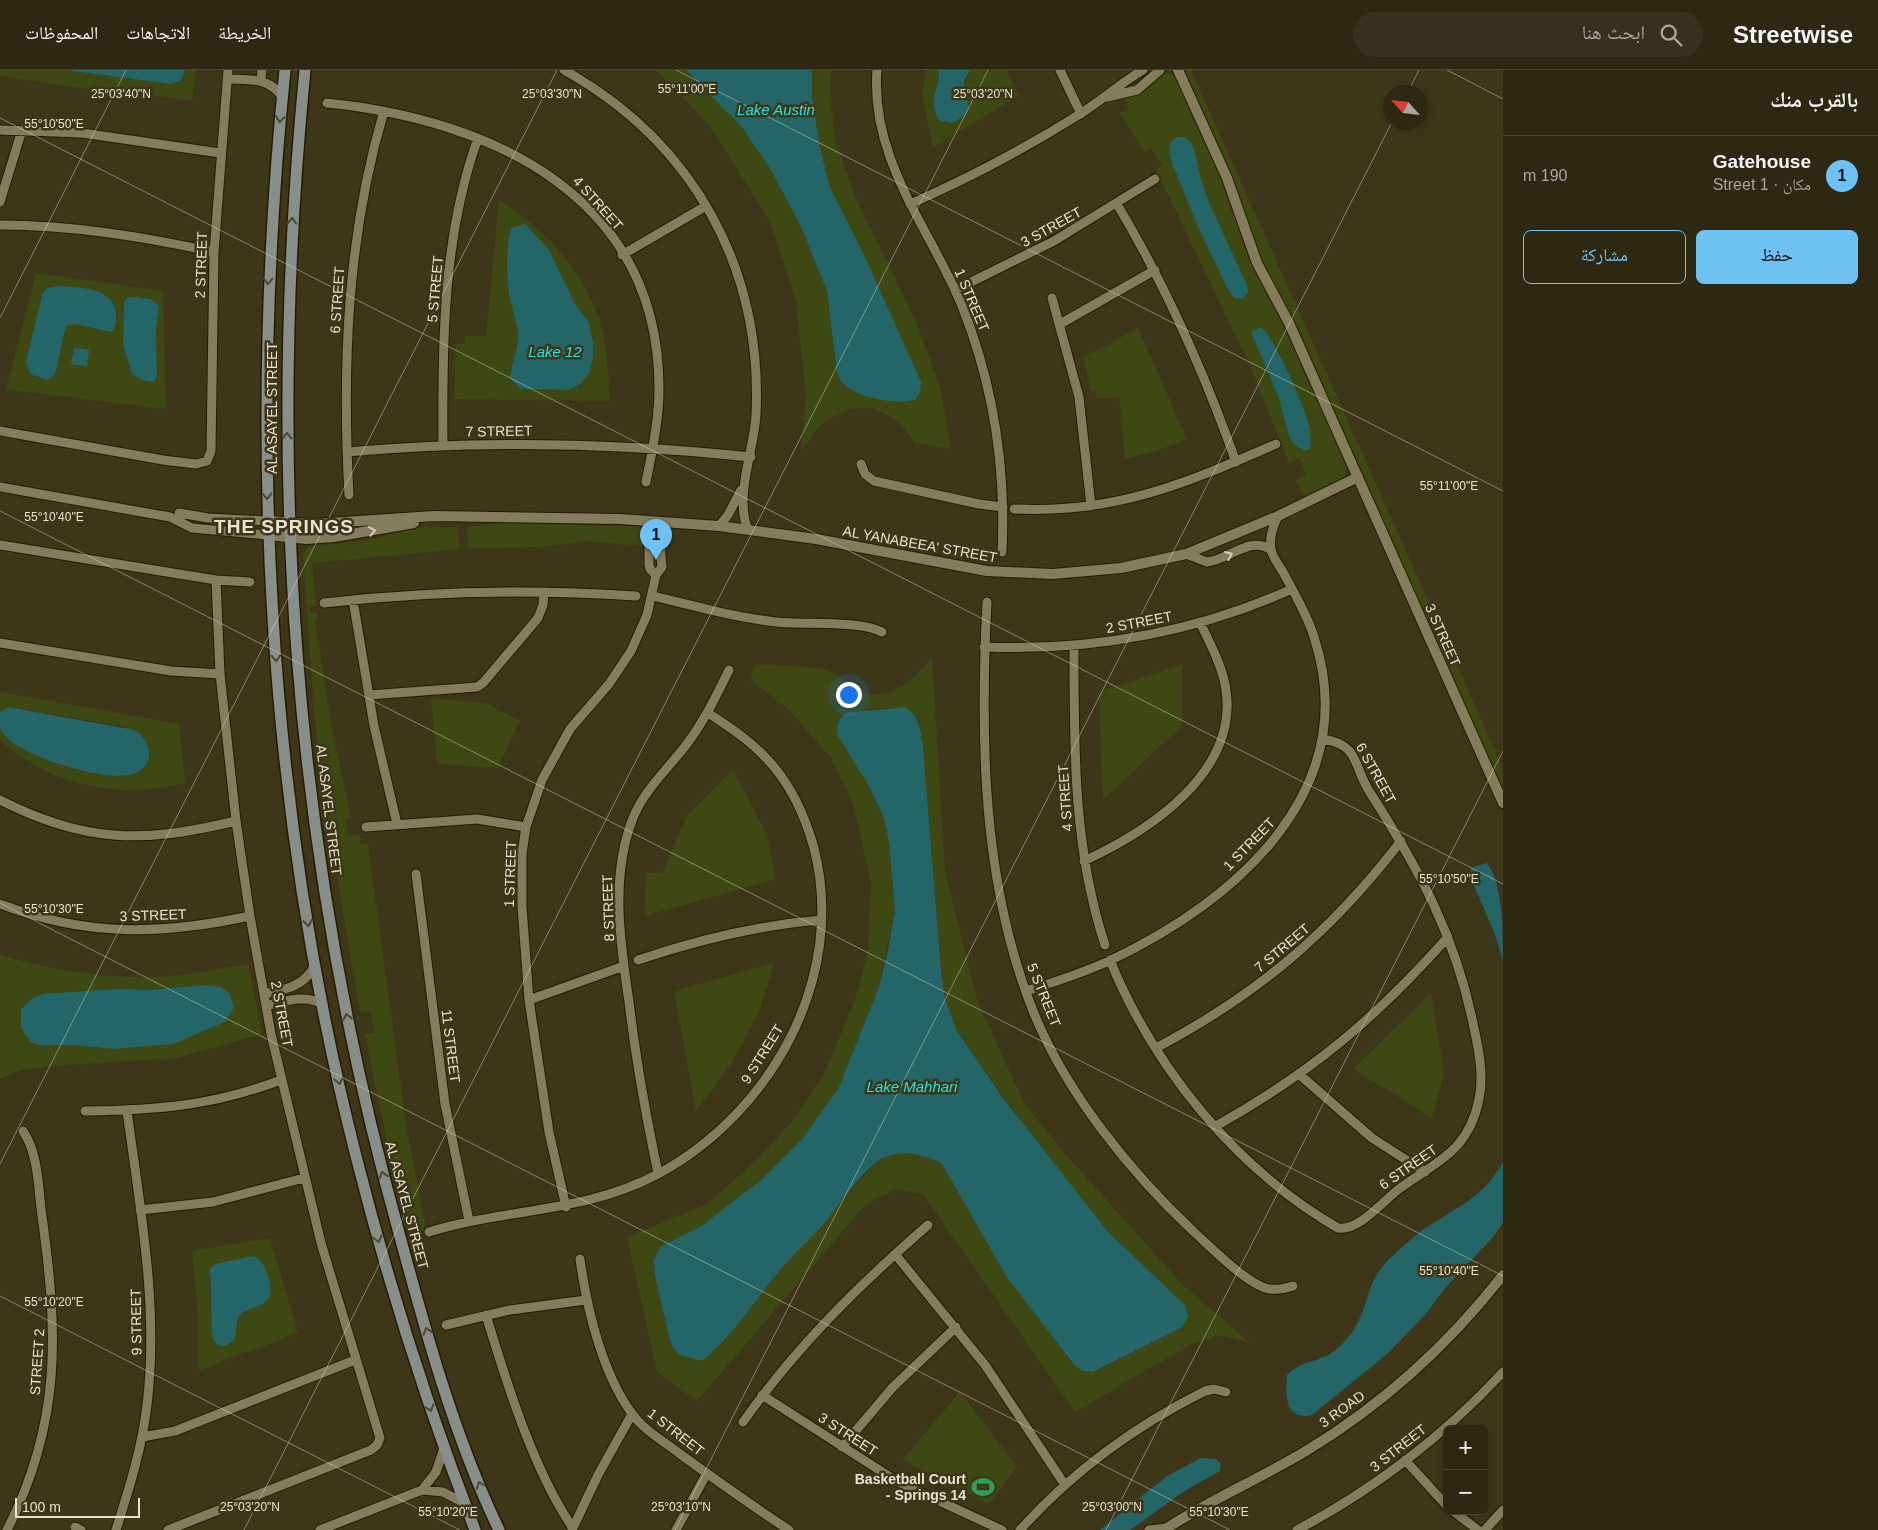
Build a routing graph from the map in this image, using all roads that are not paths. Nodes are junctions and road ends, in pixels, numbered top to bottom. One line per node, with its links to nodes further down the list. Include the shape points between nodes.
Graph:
1 (262, 70): 12 (street)
2 (285, 70): 16 (main road, AL ASAYEL STREET)
3 (304, 70): 59 (main road, AL ASAYEL STREET, one-way to 3, via 288,316)
4 (564, 70): 29 (street, via 600,92 649,131 689,179)
5 (877, 70): 27 (street, 1 STREET, via 877,105 883,139)
6 (1060, 70): 20 (street)
7 (1132, 70): 14 (street, via 1125,76)
8 (1143, 70): 13 (street); 14 (street)
9 (1160, 70): 13 (street)
10 (1178, 70): 46 (street, 3 STREET, via 1227,178 1256,263 1289,322)
11 (228, 74): 12 (street); 24 (street, 2 STREET)
12 (261, 81): 16 (street, via 271,84)
13 (1149, 81): 15 (street)
14 (1125, 82): 15 (street); 17 (street)
15 (1130, 91): 17 (street)
16 (282, 97): 57 (main road, AL ASAYEL STREET, one-way to 57, via 267,311)
17 (1105, 98): 20 (street)
18 (327, 103): 19 (street, 4 STREET)
19 (384, 111): 23 (street, 4 STREET); 41 (street, 6 STREET, via 370,162 355,241 348,341)
20 (1081, 114): 27 (street, via 991,166)
21 (0, 130): 22 (street)
22 (22, 130): 24 (street, via 104,135); 26 (street)
23 (478, 138): 32 (street, 4 STREET, via 518,156 562,184 594,216); 39 (street, 5 STREET, via 463,185 452,246 444,335)
24 (220, 153): 31 (street, 2 STREET)
25 (1155, 179): 28 (street, 3 STREET)
26 (0, 202)
27 (910, 204): 34 (street, 1 STREET)
28 (1117, 204): 33 (street); 34 (street, 3 STREET, via 1029,254)
29 (706, 206): 32 (street); 42 (street, via 736,268 753,335 757,393)
30 (0, 226): 31 (street, via 92,231)
31 (214, 252): 37 (street, 2 STREET, via 211,451 207,461 196,464 162,460)
32 (622, 254): 40 (street, 4 STREET, via 644,300 655,343 659,396)
33 (1155, 270): 36 (street); 43 (street, via 1198,360)
34 (955, 290): 51 (street, 1 STREET, via 976,344 993,408)
35 (1052, 298): 36 (street)
36 (1060, 324): 50 (street, via 1079,397)
37 (0, 431)
38 (1276, 444): 43 (street)
39 (443, 445): 40 (street, 7 STREET, via 553,444); 41 (street, 7 STREET)
40 (653, 448): 42 (street); 47 (street, 4 STREET)
41 (347, 452): 49 (street, 6 STREET)
42 (751, 457): 45 (street)
43 (1236, 462): 50 (street, via 1162,491)
44 (861, 464): 51 (street, via 865,474 874,481)
45 (747, 476): 60 (street, via 733,507); 62 (street, via 742,507)
46 (1358, 477): 53 (street, AL YANABEEA' STREET); 90 (street, 3 STREET)
47 (646, 482)
48 (0, 487): 54 (street, AL YANABEEA' STREET)
49 (349, 495)
50 (1090, 506): 52 (street)
51 (1003, 507): 67 (street, 1 STREET)
52 (1014, 509)
53 (1278, 516): 66 (street); 68 (street, AL YANABEEA' STREET)
54 (170, 517): 55 (street, AL YANABEEA' STREET, via 188,511); 61 (street, AL YANABEEA' STREET, via 192,528)
55 (215, 517): 57 (street, AL YANABEEA' STREET); 61 (street)
56 (459, 517): 58 (street, AL YANABEEA' STREET); 59 (street, AL YANABEEA' STREET); 64 (street, AL YANABEEA' STREET, one-way to 56, via 340,536)
57 (268, 521): 59 (street, AL YANABEEA' STREET); 63 (main road, AL ASAYEL STREET)
58 (653, 521): 60 (street, AL YANABEEA' STREET); 69 (street, 1 STREET, via 662,564); 69 (street, 1 STREET, via 649,565)
59 (288, 523): 64 (main road, AL ASAYEL STREET)
60 (719, 526): 62 (street, AL YANABEEA' STREET)
61 (213, 529): 63 (street, AL YANABEEA' STREET)
62 (748, 530): 68 (street, AL YANABEEA' STREET, via 954,566 1020,574 1087,572)
63 (268, 536): 64 (street, AL YANABEEA' STREET); 105 (main road, AL ASAYEL STREET, one-way to 105, via 284,750)
64 (289, 538): 161 (main road, AL ASAYEL STREET, one-way to 64, via 440,1375 378,1158 358,1072 327,910 313,813 297,666)
65 (0, 545): 70 (street)
66 (1271, 550): 68 (street, one-way to 66, via 1207,562 1251,545 1262,545); 72 (street, 1 STREET)
67 (1002, 552)
68 (1186, 554)
69 (656, 575): 75 (street, 1 STREET)
70 (216, 580): 71 (street); 85 (street, 2 STREET)
71 (250, 582)
72 (1292, 589): 79 (street, 2 STREET); 88 (street, 1 STREET, via 1314,637 1321,662 1326,709)
73 (544, 592): 74 (street); 76 (street, via 458,593); 86 (street, via 538,618 477,687)
74 (636, 596)
75 (653, 596): 80 (street, via 750,618 804,624 864,625); 94 (street, 1 STREET, via 631,651 609,684 570,729 553,758)
76 (353, 600): 78 (street); 86 (street)
77 (986, 602): 83 (street, 5 STREET)
78 (324, 603)
79 (1200, 622): 82 (street, 2 STREET, via 1139,638); 96 (street, via 1220,667 1226,690 1226,720 1215,755 1192,787 1154,820)
80 (882, 632)
81 (0, 643): 85 (street, via 178,672)
82 (1074, 646): 83 (street, 2 STREET); 96 (street, 4 STREET, via 1076,771)
83 (984, 647): 109 (street, 5 STREET, via 985,745 994,857 1006,930)
84 (729, 670): 87 (street, 8 STREET)
85 (220, 674): 91 (street, 2 STREET)
86 (369, 695): 92 (street)
87 (708, 713): 100 (street, 9 STREET, via 729,726 766,758 792,794 805,821 816,857); 106 (street, 8 STREET, via 687,745 646,792 623,846 619,892)
88 (1323, 739): 95 (street, 6 STREET, via 1342,743 1349,749 1364,784); 104 (street, 1 STREET, via 1302,799 1278,837 1263,853 1223,890 1184,919)
89 (0, 800): 91 (street, via 50,823 104,835 160,836)
90 (1503, 803)
91 (236, 821): 99 (street, 2 STREET)
92 (396, 824): 93 (street); 94 (street, via 477,820)
93 (366, 827)
94 (526, 827): 111 (street, 1 STREET, via 521,880)
95 (1401, 841): 101 (street, 6 STREET, via 1431,895); 114 (street, 7 STREET, via 1348,906 1289,962 1224,1009)
96 (1084, 861): 102 (street, 4 STREET)
97 (416, 874): 126 (street, 11 STREET, via 443,1094)
98 (0, 904): 99 (street, 3 STREET, via 57,923 122,931 184,928)
99 (250, 916): 108 (street, 2 STREET)
100 (822, 920): 103 (street, via 775,925 729,935); 122 (street, 9 STREET, via 811,987 803,1011 778,1059 725,1125 690,1154)
101 (1448, 936): 115 (street, via 1388,1002); 121 (street, 6 STREET, via 1470,1004 1481,1086 1476,1113 1462,1140 1451,1153)
102 (1105, 945)
103 (638, 960)
104 (1110, 960): 109 (street, 1 STREET); 114 (street, 6 STREET, via 1131,1006)
105 (315, 965): 107 (street); 112 (main road, AL ASAYEL STREET)
106 (624, 966): 111 (street); 122 (street, 8 STREET, via 637,1065)
107 (298, 984): 108 (street); 110 (street, 2 STREET)
108 (264, 991): 113 (street, 2 STREET)
109 (1026, 991): 132 (street, 5 STREET, via 1064,1072 1117,1148 1161,1199 1207,1244 1254,1282 1273,1289)
110 (300, 998): 112 (street); 113 (street)
111 (529, 1000): 124 (street, 1 STREET, via 550,1132)
112 (323, 1004): 145 (main road, AL ASAYEL STREET, one-way to 145, via 346,1114 378,1238 404,1331)
113 (266, 1006): 116 (street, 2 STREET)
114 (1156, 1048): 119 (street, 6 STREET)
115 (1300, 1075): 119 (street); 121 (street, via 1372,1138)
116 (281, 1080): 118 (street, via 219,1100); 123 (street, 2 STREET)
117 (85, 1111): 118 (street)
118 (127, 1111): 125 (street, 9 STREET)
119 (1216, 1126): 121 (street, 6 STREET, via 1266,1176 1338,1228 1357,1224)
120 (23, 1132): 156 (street, STREET 2, via 34,1155 45,1238 54,1319 53,1360 41,1442 28,1486)
121 (1424, 1172)
122 (658, 1174): 124 (street, 9 STREET, via 613,1194)
123 (304, 1178): 125 (street, via 213,1202); 137 (street, 2 STREET)
124 (566, 1207): 126 (street, 9 STREET)
125 (140, 1210): 143 (street, 9 STREET, via 150,1299 151,1343)
126 (469, 1220): 128 (street, 9 STREET)
127 (928, 1225): 129 (street)
128 (429, 1232)
129 (895, 1254): 136 (street); 140 (street, via 815,1331)
130 (580, 1259): 133 (street, 1 STREET)
131 (1503, 1275): 155 (street, 3 ROAD, via 1432,1354 1363,1412 1306,1451)
132 (1293, 1286)
133 (586, 1300): 134 (street); 141 (street, 1 STREET, via 607,1365)
134 (486, 1315): 135 (street); 154 (street, via 528,1435 560,1508)
135 (446, 1325)
136 (956, 1327): 144 (street, via 893,1387); 148 (street, via 1013,1404)
137 (355, 1360): 143 (street, via 176,1431); 158 (street, 2 STREET, via 379,1431 379,1441 371,1450)
138 (1503, 1372): 146 (street, 3 STREET, via 1450,1424)
139 (1226, 1392): 148 (street, via 1205,1391 1164,1412 1114,1444)
140 (762, 1395): 142 (street); 144 (street, 3 STREET)
141 (632, 1414): 147 (street, 1 STREET, via 645,1428); 154 (street)
142 (743, 1422)
143 (142, 1437): 157 (street, 9 STREET)
144 (842, 1447): 164 (street, 3 STREET, via 898,1482)
145 (444, 1448): 149 (street, via 436,1472); 151 (main road, AL ASAYEL STREET)
146 (1405, 1460): 150 (street); 167 (street, 3 STREET)
147 (706, 1473): 162 (street); 163 (street, 1 STREET)
148 (1065, 1485): 165 (street)
149 (422, 1490): 151 (street, via 443,1492); 159 (street)
150 (1443, 1502)
151 (464, 1503): 160 (main road, AL ASAYEL STREET)
152 (1503, 1510): 169 (street)
153 (1458, 1515): 168 (street)
154 (573, 1529)
155 (1167, 1529): 166 (street, 3 ROAD)
156 (7, 1530)
157 (116, 1530)
158 (168, 1530)
159 (320, 1530)
160 (474, 1530)
161 (499, 1530)
162 (676, 1530)
163 (789, 1530)
164 (1002, 1530)
165 (1020, 1530)
166 (1152, 1530)
167 (1297, 1530)
168 (1478, 1530)
169 (1485, 1530)

